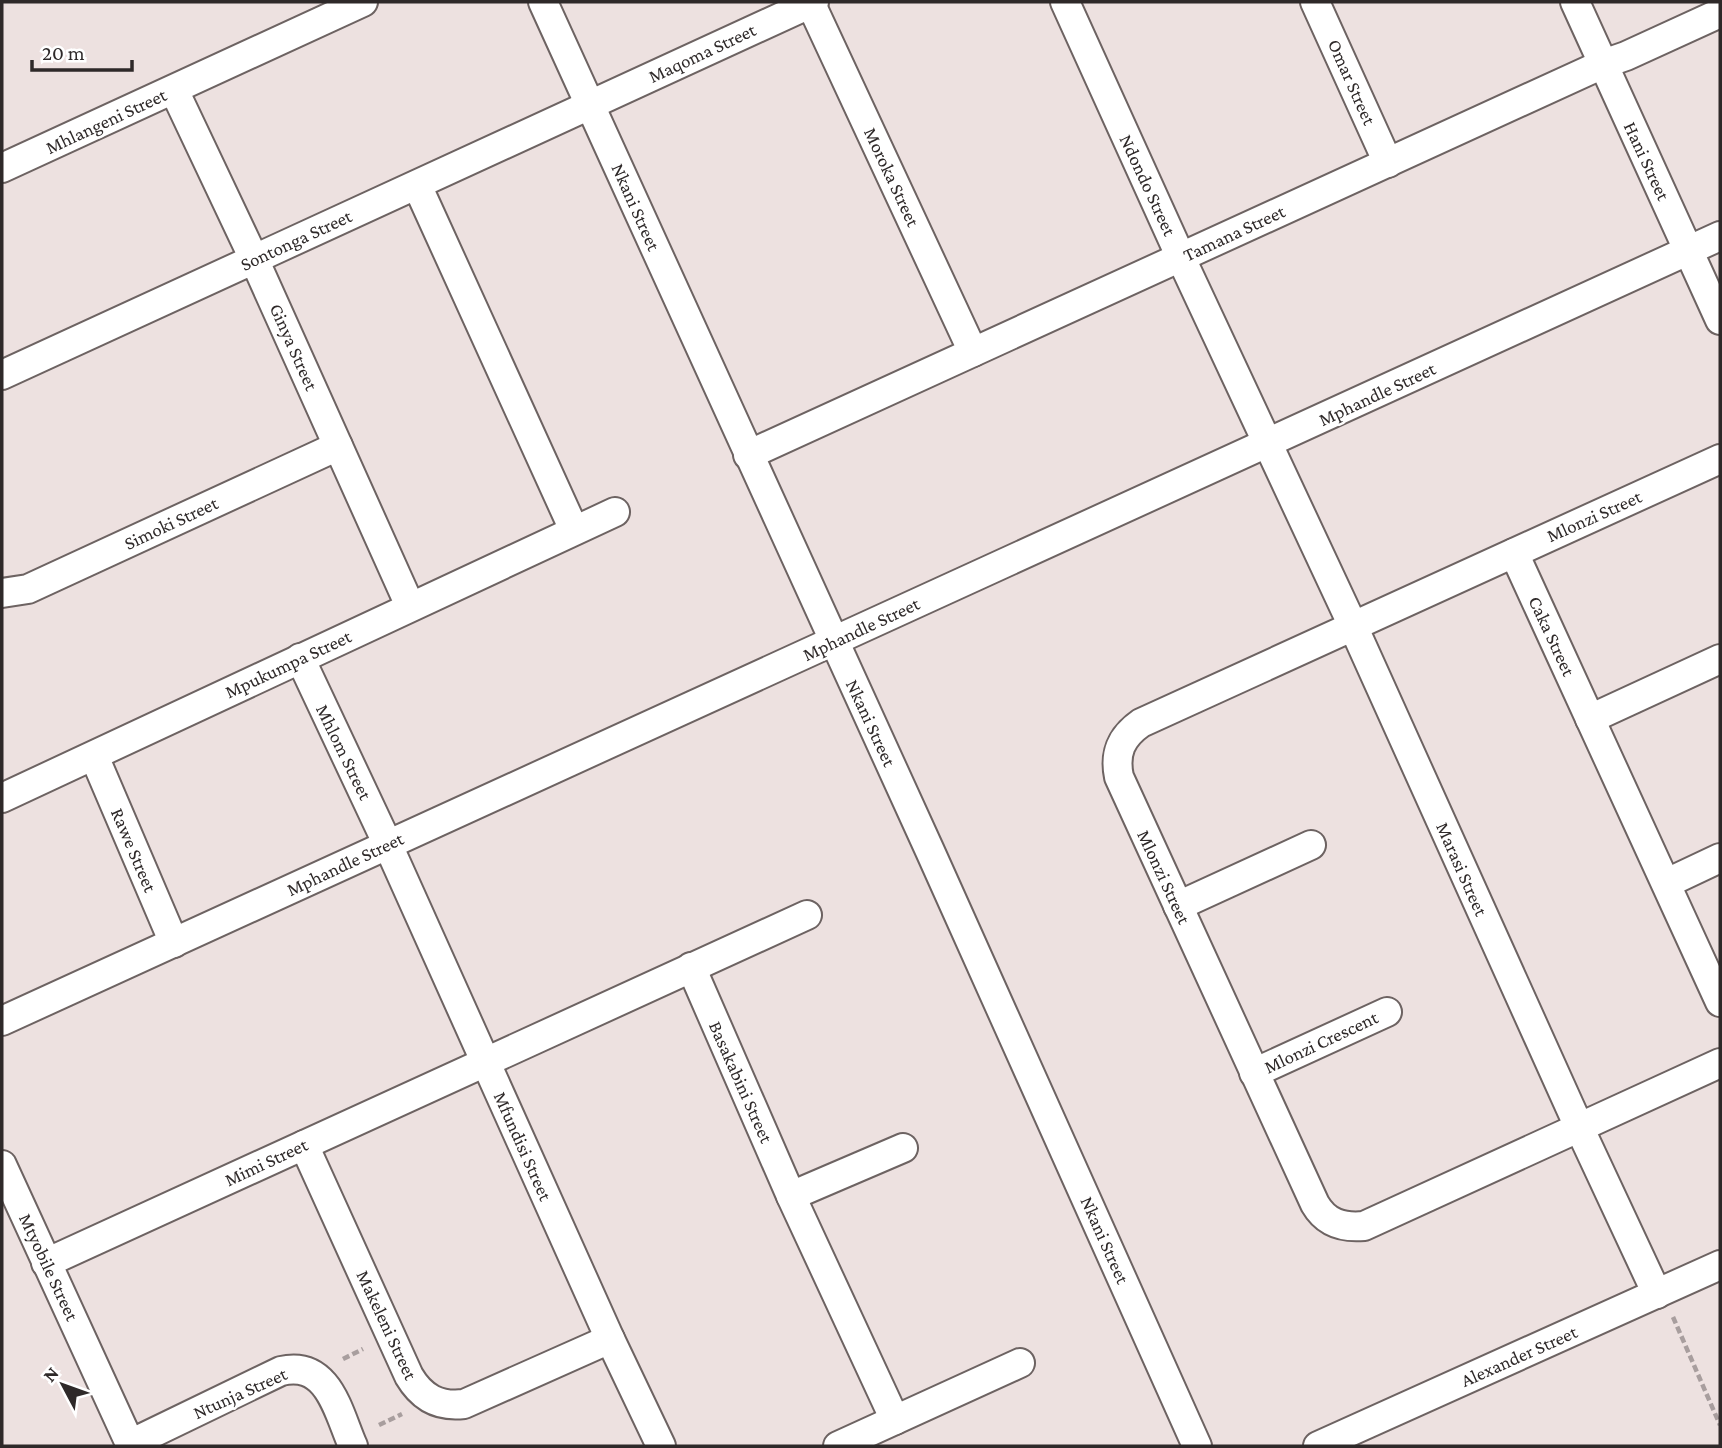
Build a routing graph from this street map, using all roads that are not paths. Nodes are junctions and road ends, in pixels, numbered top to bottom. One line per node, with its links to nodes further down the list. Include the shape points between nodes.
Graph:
1 (363, 2): 7 (street, Mhlangeni Street)
2 (543, 2): 11 (street, Nkani Street)
3 (812, 2): 11 (street, Maqoma Street); 20 (street, Moroka Street)
4 (1065, 2): 17 (street, Ndondo Street)
5 (1315, 2): 12 (street, Omar Street)
6 (1575, 2): 9 (street, Hani Street)
7 (334, 8): 10 (street, Mhlangeni Street)
8 (1720, 13): 9 (street, Tamana Street)
9 (1603, 64): 12 (street, Tamana Street); 16 (street, Hani Street)
10 (174, 90): 13 (street, Mhlangeni Street); 18 (street, Ginya Street)
11 (590, 105): 14 (street, Sontonga Street); 24 (street, Nkani Street)
12 (1388, 163): 17 (street, Tamana Street)
13 (2, 168)
14 (417, 185): 18 (street, Sontonga Street); 27 (street)
15 (1720, 236): 16 (street, Mphandle Street)
16 (1689, 251): 19 (street, Hani Street); 22 (street, Mphandle Street)
17 (1181, 257): 20 (street, Tamana Street); 22 (street, Ndondo Street)
18 (254, 259): 21 (street, Sontonga Street); 23 (street, Ginya Street)
19 (1720, 320)
20 (973, 352): 24 (street, Tamana Street)
21 (2, 376)
22 (1267, 444): 31 (street, Marasi Street); 32 (street, Mphandle Street)
23 (338, 446): 29 (street, Simoki Street, via 29,589); 30 (street, Ginya Street)
24 (748, 455): 32 (street, Nkani Street)
25 (1720, 459): 28 (street, Mlonzi Street)
26 (615, 512): 27 (street, Mpukumpa Street)
27 (574, 530): 30 (street, Mpukumpa Street)
28 (1514, 552): 31 (street, Mlonzi Street); 35 (street, Caka Street)
29 (2, 593)
30 (411, 606): 33 (street, Mpukumpa Street)
31 (1353, 626): 42 (street, Mlonzi Street, via 1141,723 1123,739 1116,764 1119,777); 52 (street, Marasi Street)
32 (833, 642): 38 (street, Mphandle Street); 67 (street, Nkani Street)
33 (300, 659): 36 (street, Mpukumpa Street); 38 (street, Mhlom Street)
34 (1720, 659): 35 (street)
35 (1590, 719): 41 (street, Caka Street)
36 (94, 756): 37 (street, Mpukumpa Street); 44 (street, Rawe Street)
37 (2, 798)
38 (388, 845): 44 (street, Mphandle Street); 49 (street, Mfundisi Street)
39 (1311, 845): 42 (street)
40 (1720, 858): 41 (street)
41 (1667, 883): 46 (street, Caka Street)
42 (1178, 906): 51 (street, Mlonzi Street)
43 (807, 915): 45 (street)
44 (174, 943): 48 (street, Mphandle Street)
45 (691, 967): 49 (street); 56 (street, Basakabini Street)
46 (1720, 1002)
47 (1387, 1012): 51 (street, Mlonzi Crescent)
48 (2, 1021)
49 (485, 1061): 53 (street, Mimi Street); 60 (street, Mfundisi Street)
50 (1720, 1063): 52 (street, Mlonzi Street)
51 (1254, 1073): 52 (street, Mlonzi Street, via 1320,1213 1340,1226 1364,1226)
52 (1578, 1127): 59 (street, Marasi Street)
53 (304, 1145): 57 (street, Mimi Street); 60 (street, Makeleni Street, via 415,1386 432,1401 464,1404)
54 (903, 1148): 56 (street)
55 (2, 1165): 57 (street, Mtyobile Street)
56 (790, 1196): 62 (street, Basakabini Street)
57 (46, 1263): 64 (street, Mtyobile Street)
58 (1720, 1265): 59 (street, Alexander Street)
59 (1665, 1305): 68 (street, Alexander Street)
60 (610, 1339): 65 (street, Mfundisi Street)
61 (1020, 1363): 62 (street)
62 (895, 1420): 66 (street)
63 (352, 1442): 64 (street, Ntunja Street, via 324,1382 293,1368)
64 (130, 1445)
65 (661, 1446)
66 (838, 1446)
67 (1197, 1446)
68 (1318, 1446)

